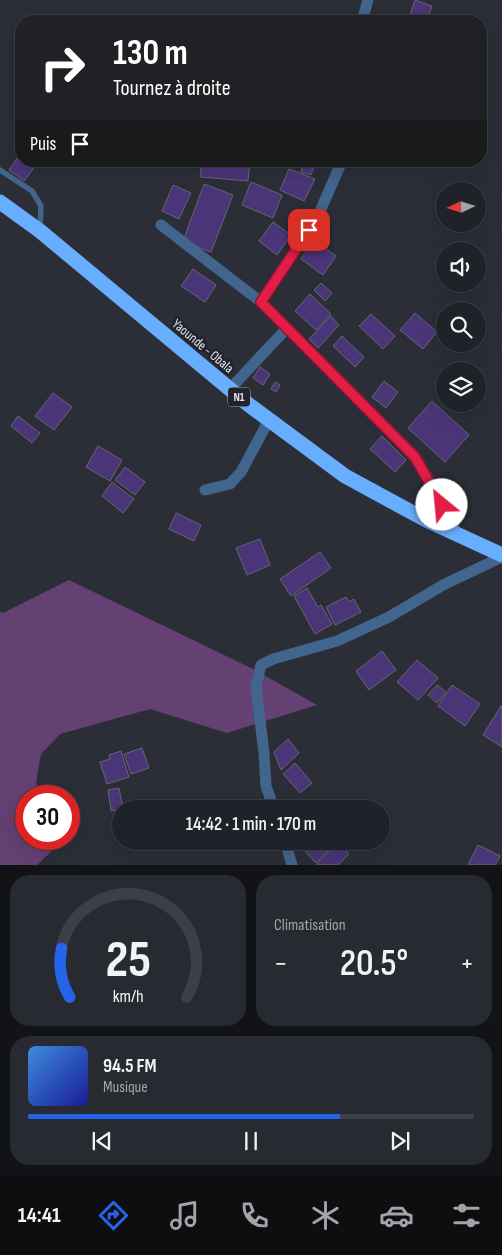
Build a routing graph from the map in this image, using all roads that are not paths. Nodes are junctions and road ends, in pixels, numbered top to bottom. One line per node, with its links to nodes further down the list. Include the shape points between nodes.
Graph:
1 (368, 0): 2 (street)
2 (364, 15)
3 (339, 167): 8 (street, via 318,216)
4 (0, 170): 7 (lane, via 32,191 41,206)
5 (0, 202): 7 (highway, Yaounde - Obala / N1)
6 (161, 225): 8 (street)
7 (40, 232): 10 (highway, Yaounde - Obala / N1)
8 (261, 302): 9 (street)
9 (287, 328): 10 (street); 13 (street, via 415,457)
10 (230, 389): 11 (highway, Yaounde - Obala / N1)
11 (269, 420): 12 (street, via 241,472 230,484); 13 (highway, Yaounde - Obala / N1, via 345,476)
12 (205, 490)
13 (458, 535): 14 (highway, Yaounde - Obala / N1)
14 (502, 556): 15 (street, via 337,641 261,665 256,686 266,786)
15 (271, 800)
16 (288, 850): 17 (street)
17 (292, 865)

